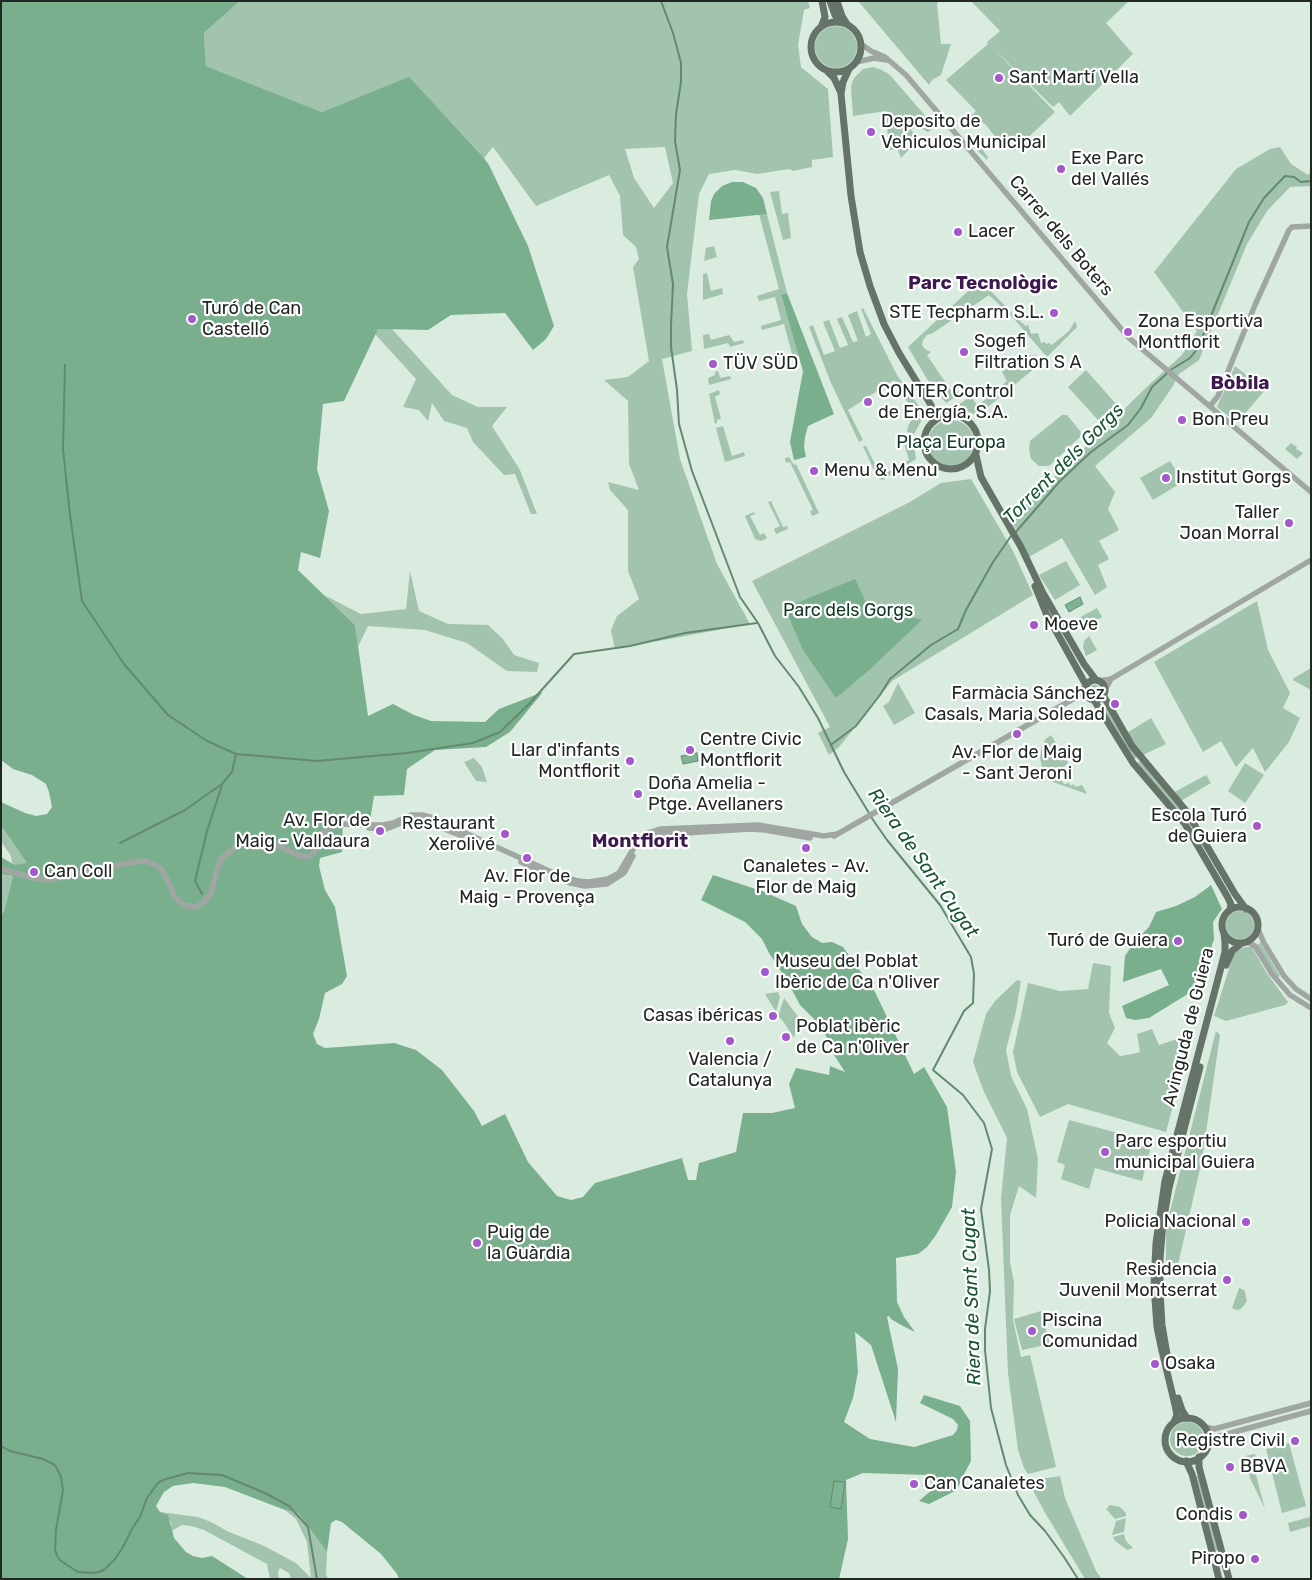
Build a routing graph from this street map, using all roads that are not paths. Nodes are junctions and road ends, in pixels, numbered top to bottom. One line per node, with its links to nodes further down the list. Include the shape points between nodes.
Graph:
1 (830, 1): 4 (main road, via 832,10)
2 (837, 1): 4 (main road)
3 (822, 2): 5 (main road, via 825,16)
4 (844, 23): 5 (main road, via 830,23); 6 (main road, via 857,33)
5 (820, 28): 10 (main road, via 813,38 811,51 815,61)
6 (861, 44): 7 (street, Carrer dels Boters); 8 (main road)
7 (888, 60): 8 (street, via 874,58); 14 (street, Carrer dels Boters, via 906,75 1129,338)
8 (856, 62): 9 (main road)
9 (849, 69): 10 (main road); 11 (main road)
10 (827, 70): 11 (main road)
11 (841, 94): 13 (main road, via 852,210 864,267 891,337)
12 (1311, 226): 14 (street, via 1289,230 1218,396)
13 (927, 397): 15 (main road); 16 (main road, via 934,412)
14 (1211, 404): 20 (street, Carrer dels Boters)
15 (947, 415): 16 (main road); 17 (main road, via 962,417 973,426 978,440)
16 (933, 422): 18 (main road, via 924,439 924,449 929,458 945,469)
17 (976, 455): 18 (main road); 19 (main road)
18 (964, 467): 19 (main road)
19 (981, 477): 21 (main road)
20 (1311, 492)
21 (1025, 554): 24 (main road, via 1049,604); 25 (main road, via 1043,607)
22 (1311, 560): 23 (street)
23 (1111, 679): 24 (street); 26 (street)
24 (1097, 681): 25 (main road, via 1091,681); 26 (main road, via 1103,685)
25 (1084, 690): 27 (main road); 31 (street, via 837,834 824,836 758,825 660,830 642,838 619,873 608,879 588,882 556,874 422,815 411,815 388,824 336,825 328,828 314,853 308,857 271,842 253,841 236,847 222,858 211,893 196,907 182,905 161,869 145,861 47,880)
26 (1104, 692): 27 (main road, via 1098,699); 28 (main road, via 1132,746)
27 (1092, 699): 29 (main road, via 1133,763)
28 (1187, 812): 29 (main road, via 1197,833); 30 (main road)
29 (1198, 844): 30 (main road); 33 (main road, via 1231,904)
30 (1215, 859): 32 (main road)
31 (1, 869)
32 (1246, 908): 33 (main road); 34 (main road, via 1256,918)
33 (1230, 910): 35 (main road, via 1223,922)
34 (1258, 929): 36 (main road, via 1254,937); 37 (street, via 1284,976)
35 (1224, 933): 36 (main road, via 1230,941); 42 (main road, Avinguda de Guiera, via 1224,952 1165,1181 1156,1243 1157,1327 1175,1405)
36 (1244, 943): 38 (street, via 1255,946 1290,995); 41 (main road, Avinguda de Guiera, via 1228,957 1172,1174 1163,1222 1162,1325 1179,1403)
37 (1311, 999)
38 (1311, 1008)
39 (1311, 1402): 43 (street, via 1214,1429)
40 (1311, 1411): 44 (street, via 1216,1437)
41 (1188, 1418): 42 (main road); 43 (main road)
42 (1174, 1422): 46 (main road, via 1167,1430 1166,1446 1173,1456)
43 (1205, 1427): 44 (main road)
44 (1208, 1443): 45 (main road)
45 (1199, 1457): 46 (main road); 48 (main road)
46 (1186, 1461): 47 (main road)
47 (1219, 1579)
48 (1229, 1579)

